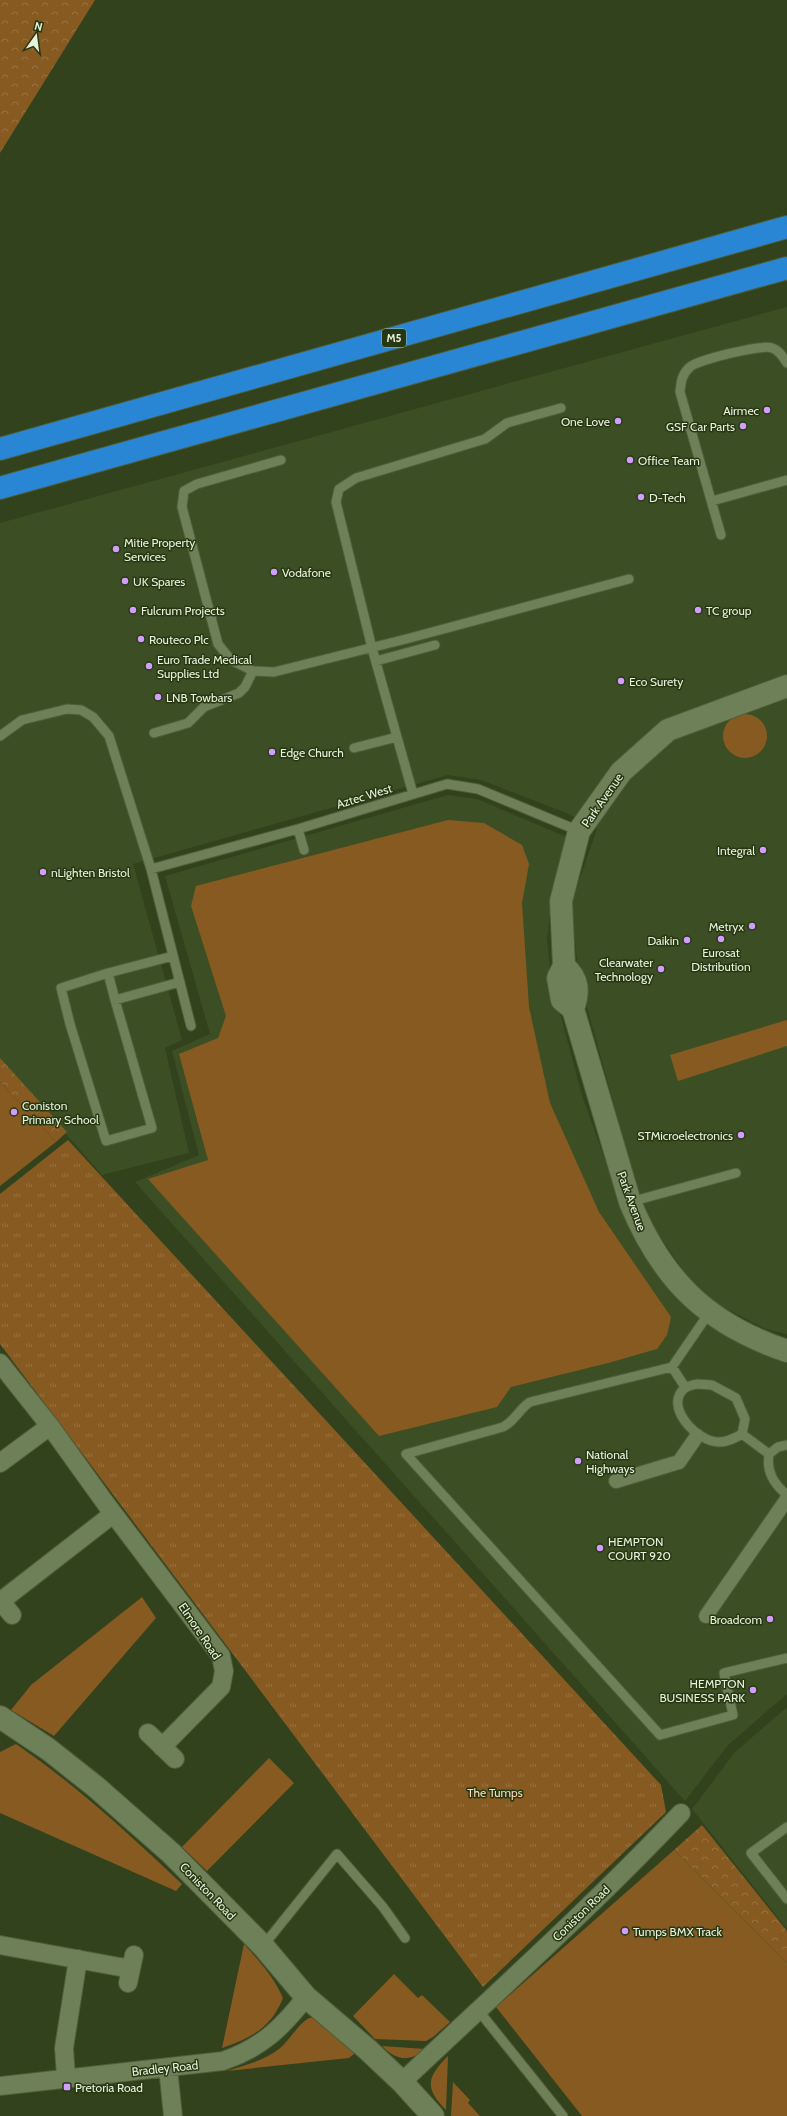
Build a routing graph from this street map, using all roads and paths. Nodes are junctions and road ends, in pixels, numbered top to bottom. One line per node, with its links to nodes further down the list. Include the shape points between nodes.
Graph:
1 (787, 227): 5 (highway, M5)
2 (787, 268): 8 (highway)
3 (787, 363): 9 (lane, via 773,348 765,346 749,348 691,365 682,376 680,392)
4 (561, 408): 13 (lane, via 507,423 485,439 356,478 339,489 336,502)
5 (0, 449)
6 (281, 460): 15 (lane, via 197,484 184,491 182,507 218,644 231,660)
7 (787, 480): 9 (lane)
8 (0, 488)
9 (712, 501): 10 (lane)
10 (721, 535)
11 (629, 579): 13 (lane)
12 (435, 645): 14 (lane)
13 (372, 648): 14 (lane); 15 (lane, via 274,672)
14 (376, 661): 19 (lane)
15 (253, 671): 17 (lane, via 239,693 204,707 188,723)
16 (787, 686): 23 (street, Park Avenue, via 668,730 621,772)
17 (154, 733)
18 (0, 736): 25 (lane, via 22,720 67,709 81,710 93,717 109,736)
19 (397, 737): 20 (lane); 21 (lane)
20 (354, 748)
21 (413, 794): 22 (lane, Aztec West); 23 (lane, Aztec West, via 447,784 478,789)
22 (298, 829): 24 (lane); 25 (lane, Aztec West)
23 (580, 831): 32 (street, Park Avenue, via 561,901 564,966 558,978 562,1000 573,1009)
24 (304, 850)
25 (151, 869): 26 (lane)
26 (173, 956): 27 (lane); 28 (lane)
27 (108, 973): 29 (lane); 29 (lane, via 61,988 106,1141 152,1128)
28 (180, 982): 29 (lane); 30 (lane)
29 (115, 1000)
30 (191, 1026)
31 (736, 1173): 32 (lane)
32 (630, 1202): 33 (street, Park Avenue, via 642,1233 661,1262 682,1289)
33 (709, 1313): 34 (street, Park Avenue, via 760,1342); 36 (lane)
34 (787, 1351)
35 (0, 1363): 38 (street, Elmore Road)
36 (672, 1367): 37 (lane); 51 (lane, via 530,1402 503,1428 406,1454 660,1735 733,1715 724,1673)
37 (685, 1387): 39 (lane, via 697,1384 712,1385 736,1398 745,1419); 40 (lane, via 678,1404 682,1419)
38 (50, 1426): 43 (street); 47 (street, Elmore Road)
39 (742, 1434): 40 (lane, via 732,1440 718,1442); 42 (lane)
40 (697, 1436): 44 (street, via 679,1462)
41 (787, 1445): 42 (lane, via 778,1447)
42 (769, 1454): 45 (lane, via 771,1478)
43 (0, 1463)
44 (616, 1481)
45 (787, 1495)
46 (787, 1500): 50 (street)
47 (113, 1514): 48 (street); 53 (street, Elmore Road, via 220,1656 224,1670 221,1686 169,1752)
48 (0, 1600): 49 (street)
49 (12, 1615)
50 (706, 1616)
51 (787, 1658)
52 (0, 1717): 59 (street, Coniston Road, via 48,1749 96,1786 171,1853)
53 (148, 1734)
54 (681, 1813): 63 (street, Coniston Road)
55 (787, 1826): 56 (lane, via 751,1853)
56 (787, 1899)
57 (405, 1938): 59 (lane, via 383,1907 338,1854)
58 (0, 1945): 60 (street)
59 (263, 1946): 62 (street, Coniston Road)
60 (78, 1959): 61 (street); 65 (street, via 64,2048)
61 (131, 1969)
62 (306, 1997): 64 (street, Bradley Road, via 284,2024 266,2040 239,2055 223,2061); 66 (street, Coniston Road)
63 (478, 2010): 66 (street, Coniston Road); 70 (lane)
64 (168, 2068): 65 (street, Bradley Road); 68 (street)
65 (66, 2077): 67 (street, Bradley Road)
66 (402, 2082): 69 (street, Coniston Road)
67 (0, 2086)
68 (173, 2116)
69 (433, 2116)
70 (563, 2116)

